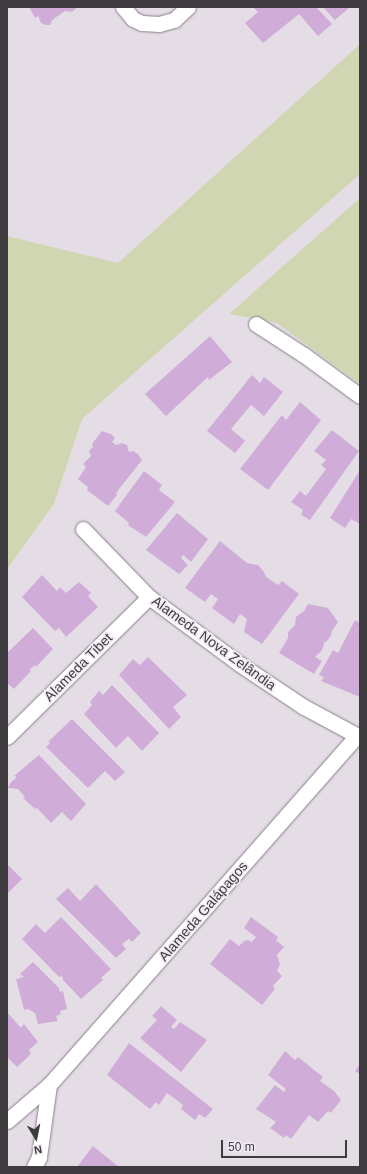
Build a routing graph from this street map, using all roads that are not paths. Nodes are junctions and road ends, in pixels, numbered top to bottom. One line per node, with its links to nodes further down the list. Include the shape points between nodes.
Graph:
1 (123, 7): 2 (street, via 133,19 142,23 159,24 174,20)
2 (188, 7)
3 (256, 324): 4 (street)
4 (360, 396)
5 (83, 529): 6 (street, Alameda Nova Zelândia)
6 (149, 597): 7 (street, Alameda Nova Zelândia, via 241,665 304,706); 8 (street, Alameda Tibet)
7 (359, 736): 9 (street, Alameda Galápagos)
8 (7, 737)
9 (49, 1085): 10 (street, Alameda Galápagos); 11 (street, via 39,1157)
10 (7, 1121)
11 (34, 1167)

